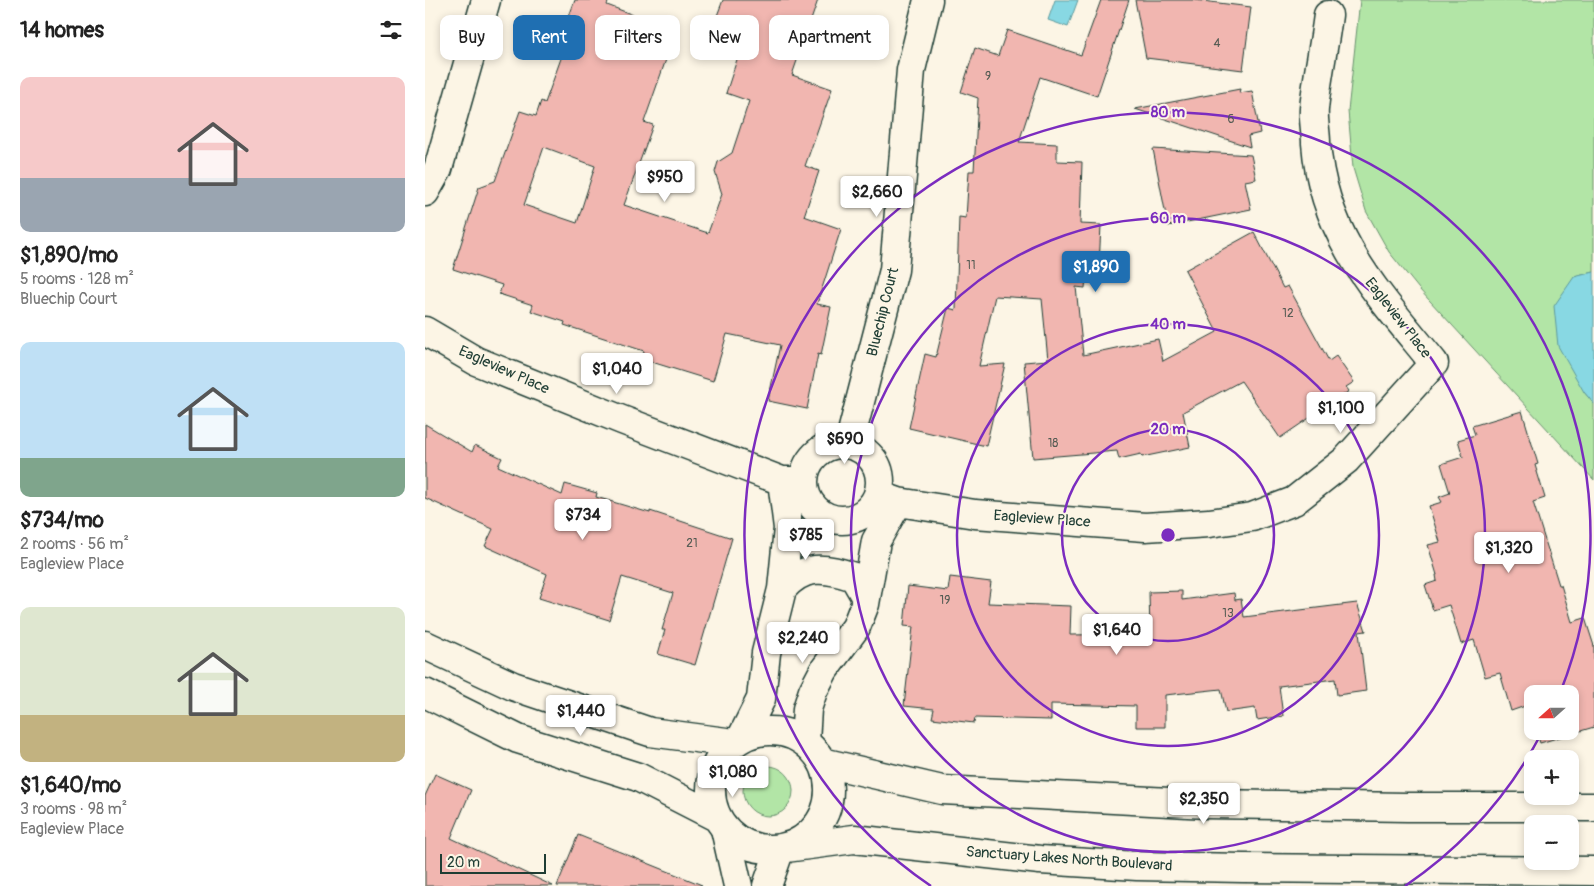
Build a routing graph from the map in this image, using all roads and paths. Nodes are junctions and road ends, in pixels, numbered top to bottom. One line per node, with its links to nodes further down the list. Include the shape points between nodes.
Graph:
1 (486, 0): 4 (street, via 438,169)
2 (928, 0): 6 (street, Bluechip Court, via 911,70 894,270)
3 (1328, 16): 8 (street, Eagleview Place, via 1314,111 1318,168 1331,213 1349,251 1373,288 1433,364 1345,460 1294,501 1252,517 1145,527 975,514)
4 (425, 192)
5 (425, 331): 7 (street, Eagleview Place, via 476,361 622,420)
6 (849, 444): 7 (street, via 823,448); 8 (street, via 861,448 871,457)
7 (792, 481): 8 (street, via 806,494 812,506 835,520 861,515); 9 (street)
8 (888, 498): 10 (street)
9 (782, 589): 10 (street, via 791,578 810,570 833,570 854,577 865,596); 13 (street, via 766,653 761,699)
10 (865, 604): 14 (street, via 856,627 824,670 813,691 807,710)
11 (425, 645): 13 (street, via 513,686 650,732)
12 (425, 694): 16 (street, via 518,739 638,777)
13 (738, 740): 14 (street, via 757,732 774,731 791,734); 16 (street, via 722,755 710,786 712,802)
14 (813, 752): 15 (street, via 942,790 1207,804); 17 (street, via 828,778 829,796 824,814 802,841)
15 (1594, 807)
16 (721, 824): 17 (street, via 750,846); 19 (street)
17 (783, 848): 18 (street, Sanctuary Lakes North Boulevard, via 854,839 1020,858 1137,866); 20 (street)
18 (1594, 871)
19 (738, 886)
20 (767, 886)

